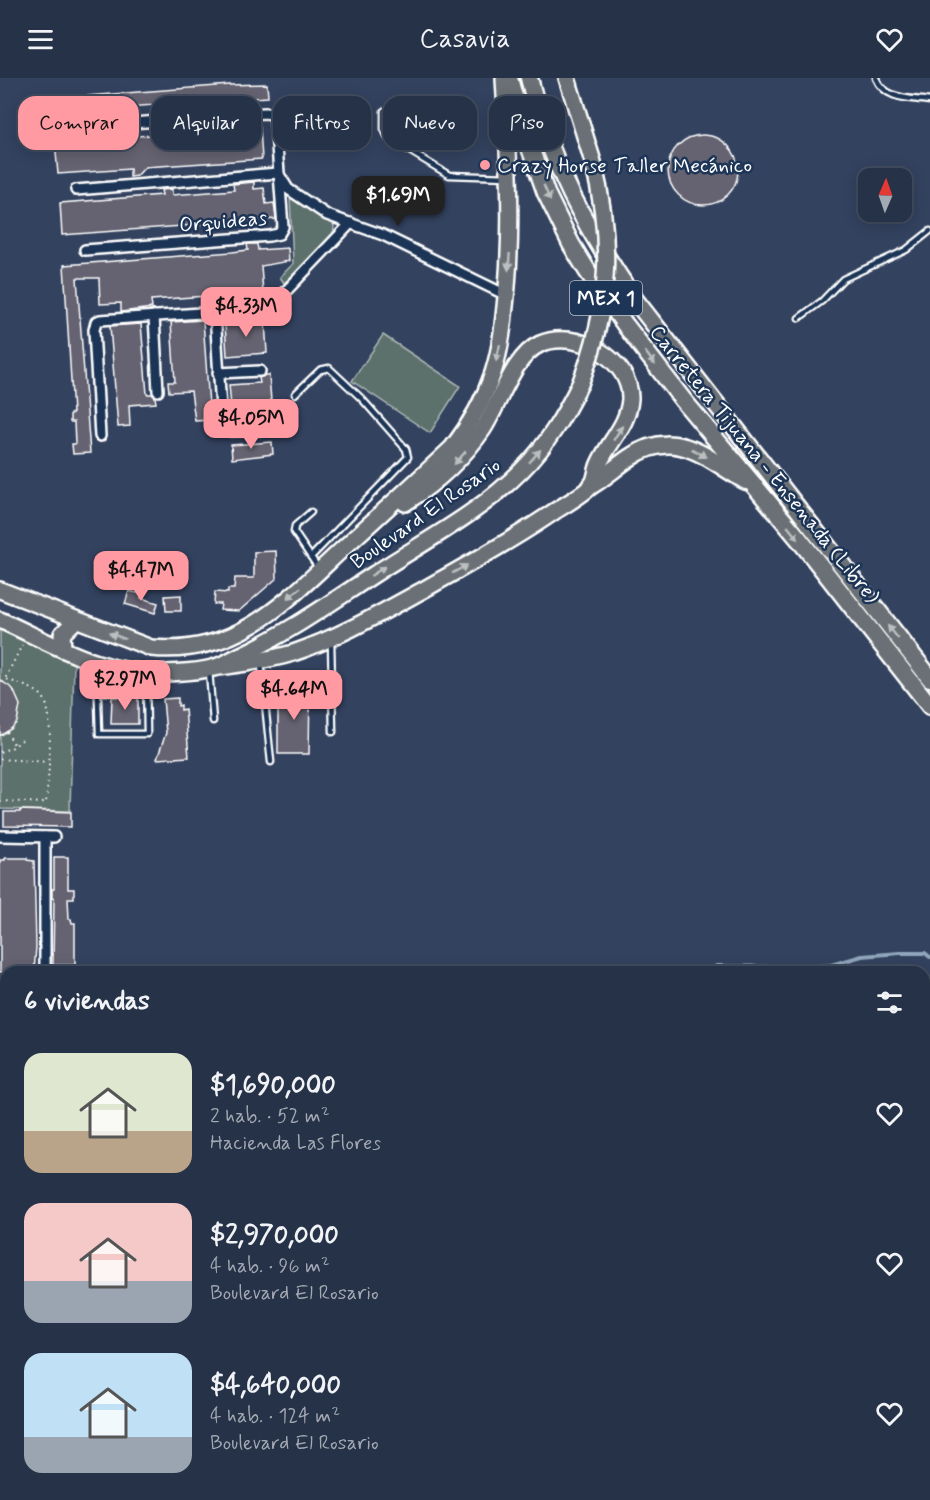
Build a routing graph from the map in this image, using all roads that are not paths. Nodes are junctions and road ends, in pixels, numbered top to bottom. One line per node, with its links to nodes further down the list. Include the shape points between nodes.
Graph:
1 (507, 78): 9 (main road, Boulevard El Rosario); 25 (highway, Carretera Tijuana - Ensenada (Libre) / MEX 1, one-way to 25, via 535,165 588,272 657,367)
2 (529, 78): 39 (highway, Carretera Tijuana - Ensenada (Libre) / MEX 1, one-way to 2, via 613,268 555,163)
3 (567, 78): 35 (main road, Boulevard El Rosario, one-way to 3, bridge, via 493,496 538,453 563,418 595,345 605,294 606,224 593,162)
4 (876, 78): 5 (lane, via 889,95)
5 (930, 101)
6 (139, 122): 8 (street, Orquideas, via 272,114)
7 (408, 150): 9 (lane, via 449,175)
8 (279, 173): 10 (street); 11 (street, via 288,189 301,199); 13 (street, Orquideas, via 283,227 275,236)
9 (510, 177): 14 (main road, Boulevard El Rosario, one-way to 14)
10 (76, 190)
11 (351, 223): 14 (street); 15 (street, via 269,305)
12 (930, 231): 17 (lane, via 906,250 843,279)
13 (85, 250)
14 (506, 295): 27 (main road, Boulevard El Rosario, one-way to 27, via 493,374 465,431)
15 (215, 312): 16 (street); 19 (street)
16 (154, 316): 20 (street); 23 (street, via 96,322)
17 (799, 318)
18 (260, 371): 19 (street)
19 (218, 373): 22 (street, via 223,429)
20 (158, 391)
21 (296, 394): 28 (lane, via 320,370 329,368 369,407 406,449 408,457)
22 (260, 430)
23 (100, 436)
24 (592, 485): 25 (highway, one-way to 25, via 644,449 670,444 698,451); 27 (main road, one-way to 27, via 600,462 621,430 630,388 619,368 592,346 552,340 528,352 483,429 450,469); 33 (main road, one-way to 24, via 474,561)
25 (756, 487): 42 (highway, Carretera Tijuana - Ensenada (Libre) / MEX 1, one-way to 42)
26 (311, 512): 28 (lane, via 294,529)
27 (373, 522): 29 (main road, Boulevard El Rosario)
28 (311, 557): 29 (lane)
29 (320, 571): 32 (main road, Boulevard El Rosario, one-way to 32, via 243,631 192,649 151,648)
30 (0, 590): 32 (main road, Boulevard El Rosario)
31 (0, 620): 34 (main road, Boulevard El Rosario)
32 (76, 620): 34 (main road, via 62,634)
33 (331, 638): 35 (main road, via 292,652); 44 (lane)
34 (63, 648): 36 (main road, Boulevard El Rosario)
35 (260, 654): 37 (main road, Boulevard El Rosario); 45 (lane)
36 (97, 663): 38 (main road, Boulevard El Rosario); 40 (lane)
37 (211, 668): 38 (main road, Boulevard El Rosario); 43 (lane)
38 (146, 673): 41 (lane)
39 (930, 678)
40 (98, 692): 41 (lane); 41 (lane, via 99,734 147,734)
41 (146, 693)
42 (930, 706)
43 (213, 721)
44 (333, 732)
45 (271, 762)
46 (0, 836): 47 (street, via 50,837)
47 (45, 966)

